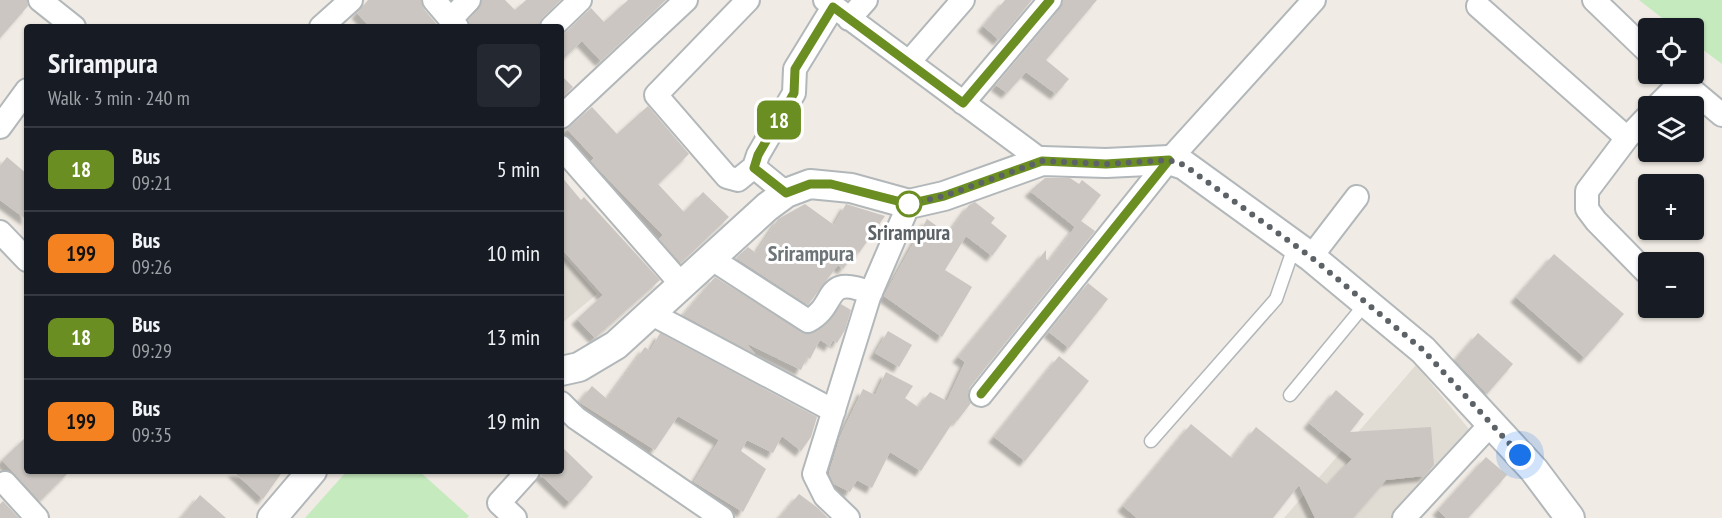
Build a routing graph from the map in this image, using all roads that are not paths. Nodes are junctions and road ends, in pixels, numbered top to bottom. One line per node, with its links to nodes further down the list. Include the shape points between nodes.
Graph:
1 (40, 0): 16 (street)
2 (351, 0): 17 (street)
3 (434, 0): 15 (street)
4 (470, 0): 15 (street)
5 (580, 0): 18 (street)
6 (686, 0): 24 (street)
7 (748, 0): 32 (street, via 656,95 728,177 738,180)
8 (866, 0): 14 (street)
9 (963, 0): 20 (street)
10 (1050, 0): 23 (street)
11 (1314, 0): 30 (street)
12 (1594, 0): 19 (street)
13 (1478, 6): 28 (street)
14 (836, 8): 20 (street); 32 (street, via 795,69 794,93)
15 (454, 23)
16 (69, 24)
17 (324, 24)
18 (555, 24)
19 (1638, 42)
20 (909, 62): 23 (street)
21 (1685, 84): 26 (street)
22 (24, 94): 25 (street)
23 (963, 103): 31 (street)
24 (564, 114)
25 (10, 115)
26 (1722, 115)
27 (1638, 126): 28 (street)
28 (1627, 138): 40 (street, via 1587,191 1587,209)
29 (564, 150): 41 (street)
30 (1169, 160): 31 (street, via 1106,164); 37 (street, via 1184,165); 46 (street)
31 (1042, 161): 35 (street, via 944,196)
32 (754, 168): 33 (street)
33 (786, 193): 35 (street, via 810,184 831,184); 39 (street)
34 (1358, 197): 37 (street)
35 (909, 204): 42 (street)
36 (0, 232): 38 (street)
37 (1302, 252): 43 (street); 51 (lane, via 1276,299)
38 (24, 257)
39 (712, 259): 41 (street); 42 (street, via 808,321 839,287 847,285)
40 (1638, 264)
41 (682, 285): 44 (street)
42 (871, 293): 48 (street)
43 (1366, 303): 47 (lane); 50 (street, via 1423,350)
44 (652, 314): 45 (street, via 599,357); 48 (street)
45 (564, 370)
46 (981, 394)
47 (1290, 395)
48 (834, 411): 59 (street, via 814,474 825,495)
49 (566, 418): 58 (street)
50 (1491, 425): 60 (street); 61 (street, via 1534,470)
51 (1151, 441)
52 (309, 474): 56 (street)
53 (525, 474): 57 (street, via 499,503)
54 (5, 483): 55 (street)
55 (37, 518)
56 (272, 518)
57 (515, 518)
58 (722, 518)
59 (848, 518)
60 (1404, 518)
61 (1570, 518)

